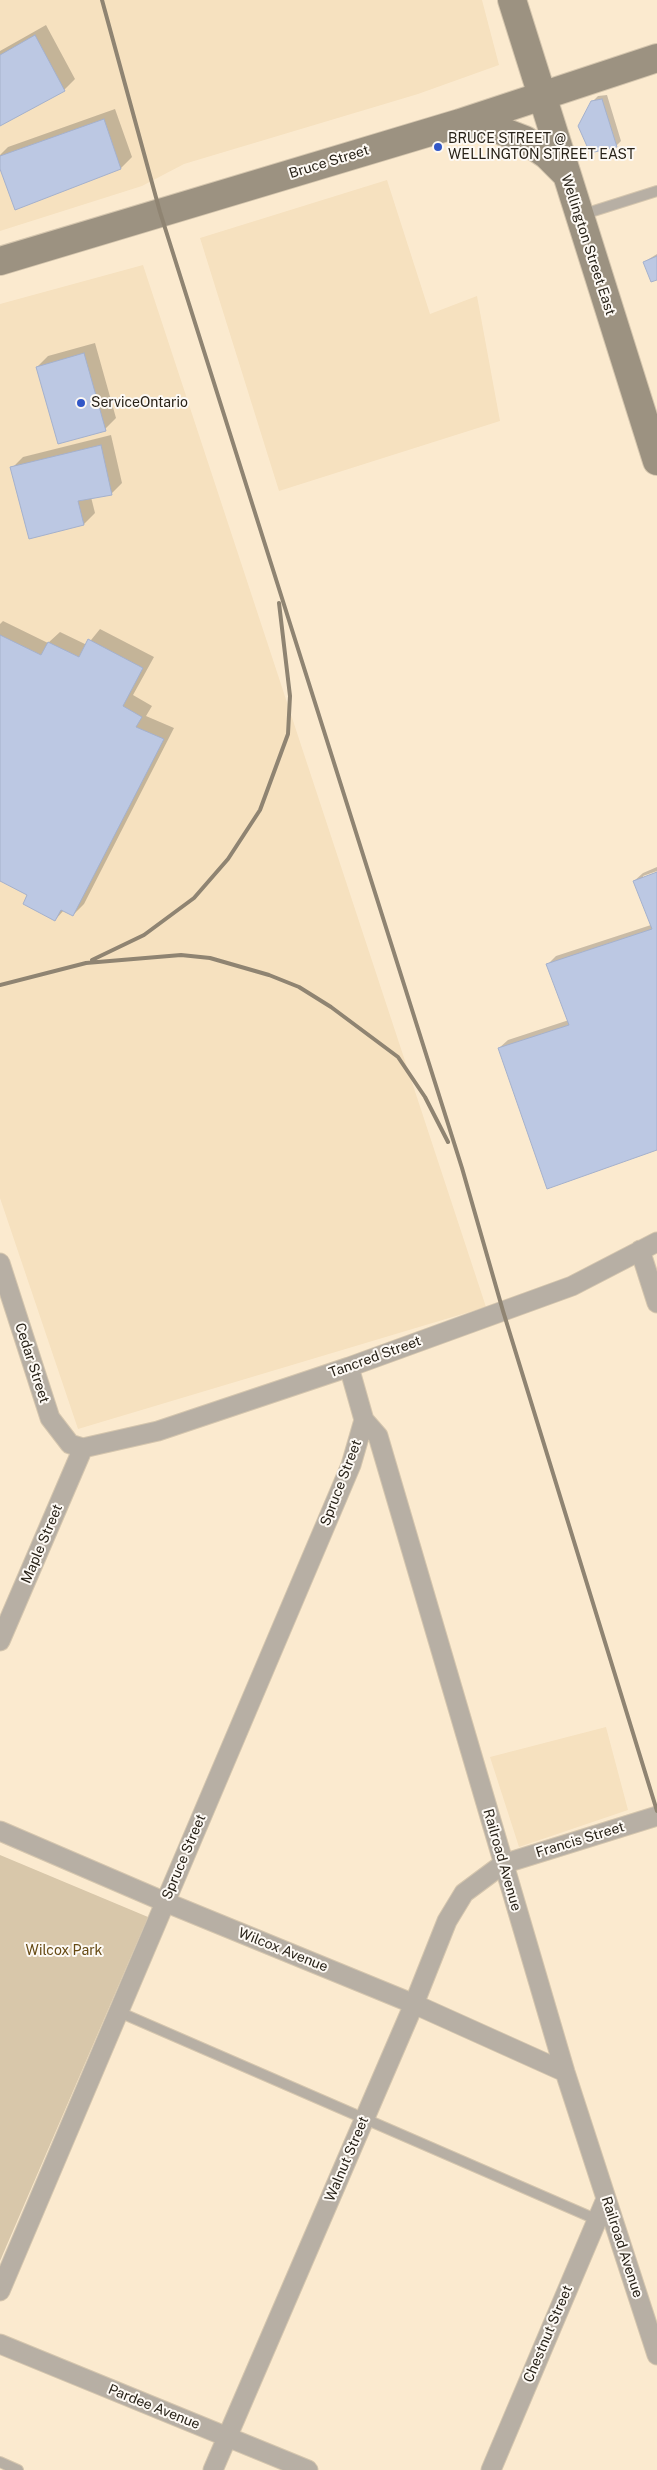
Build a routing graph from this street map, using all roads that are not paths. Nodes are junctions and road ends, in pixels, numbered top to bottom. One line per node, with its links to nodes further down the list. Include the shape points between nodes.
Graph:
1 (512, 0): 3 (main road, Wellington Street East)
2 (657, 58): 3 (main road, Bruce Street)
3 (542, 97): 4 (main road, Bruce Street); 5 (main road, Wellington Street East)
4 (460, 123): 5 (main road, via 494,128 525,140); 8 (main road, Bruce Street)
5 (566, 174): 7 (main road, Wellington Street East)
6 (657, 191): 7 (lane)
7 (580, 215): 9 (main road, Wellington Street East)
8 (0, 260)
9 (657, 461)
10 (657, 1242): 11 (street, Tancred Street)
11 (640, 1250): 13 (street); 14 (street, Tancred Street, via 572,1286)
12 (0, 1263): 16 (street, Cedar Street, via 50,1418 70,1444)
13 (657, 1303)
14 (349, 1367): 15 (street, Railroad Avenue); 16 (street, Tancred Street, via 158,1431)
15 (364, 1420): 20 (street, Railroad Avenue, via 378,1436); 21 (street, Spruce Street, via 351,1465)
16 (83, 1448): 17 (street, Maple Street)
17 (0, 1641)
18 (657, 1816): 20 (street, Francis Street)
19 (0, 1831): 21 (street, Wilcox Avenue)
20 (503, 1864): 22 (street, Walnut Street, via 464,1893 447,1921); 24 (street, Railroad Avenue)
21 (165, 1902): 22 (street, Wilcox Avenue); 23 (street, Spruce Street)
22 (414, 2004): 24 (street, Wilcox Avenue); 25 (street, Walnut Street)
23 (119, 2012): 25 (lane); 29 (street, Spruce Street)
24 (565, 2072): 26 (street, Railroad Avenue)
25 (364, 2118): 27 (lane); 32 (street, Walnut Street)
26 (606, 2199): 27 (street, Chestnut Street); 28 (street, Railroad Avenue)
27 (597, 2220): 28 (lane); 37 (street, Chestnut Street)
28 (617, 2233): 31 (street, Railroad Avenue)
29 (0, 2291)
30 (0, 2344): 32 (street, Pardee Avenue)
31 (657, 2355)
32 (227, 2437): 35 (street, Walnut Street); 36 (street, Pardee Avenue)
33 (0, 2462): 34 (lane)
34 (18, 2470)
35 (213, 2470)
36 (308, 2470)
37 (491, 2470)

